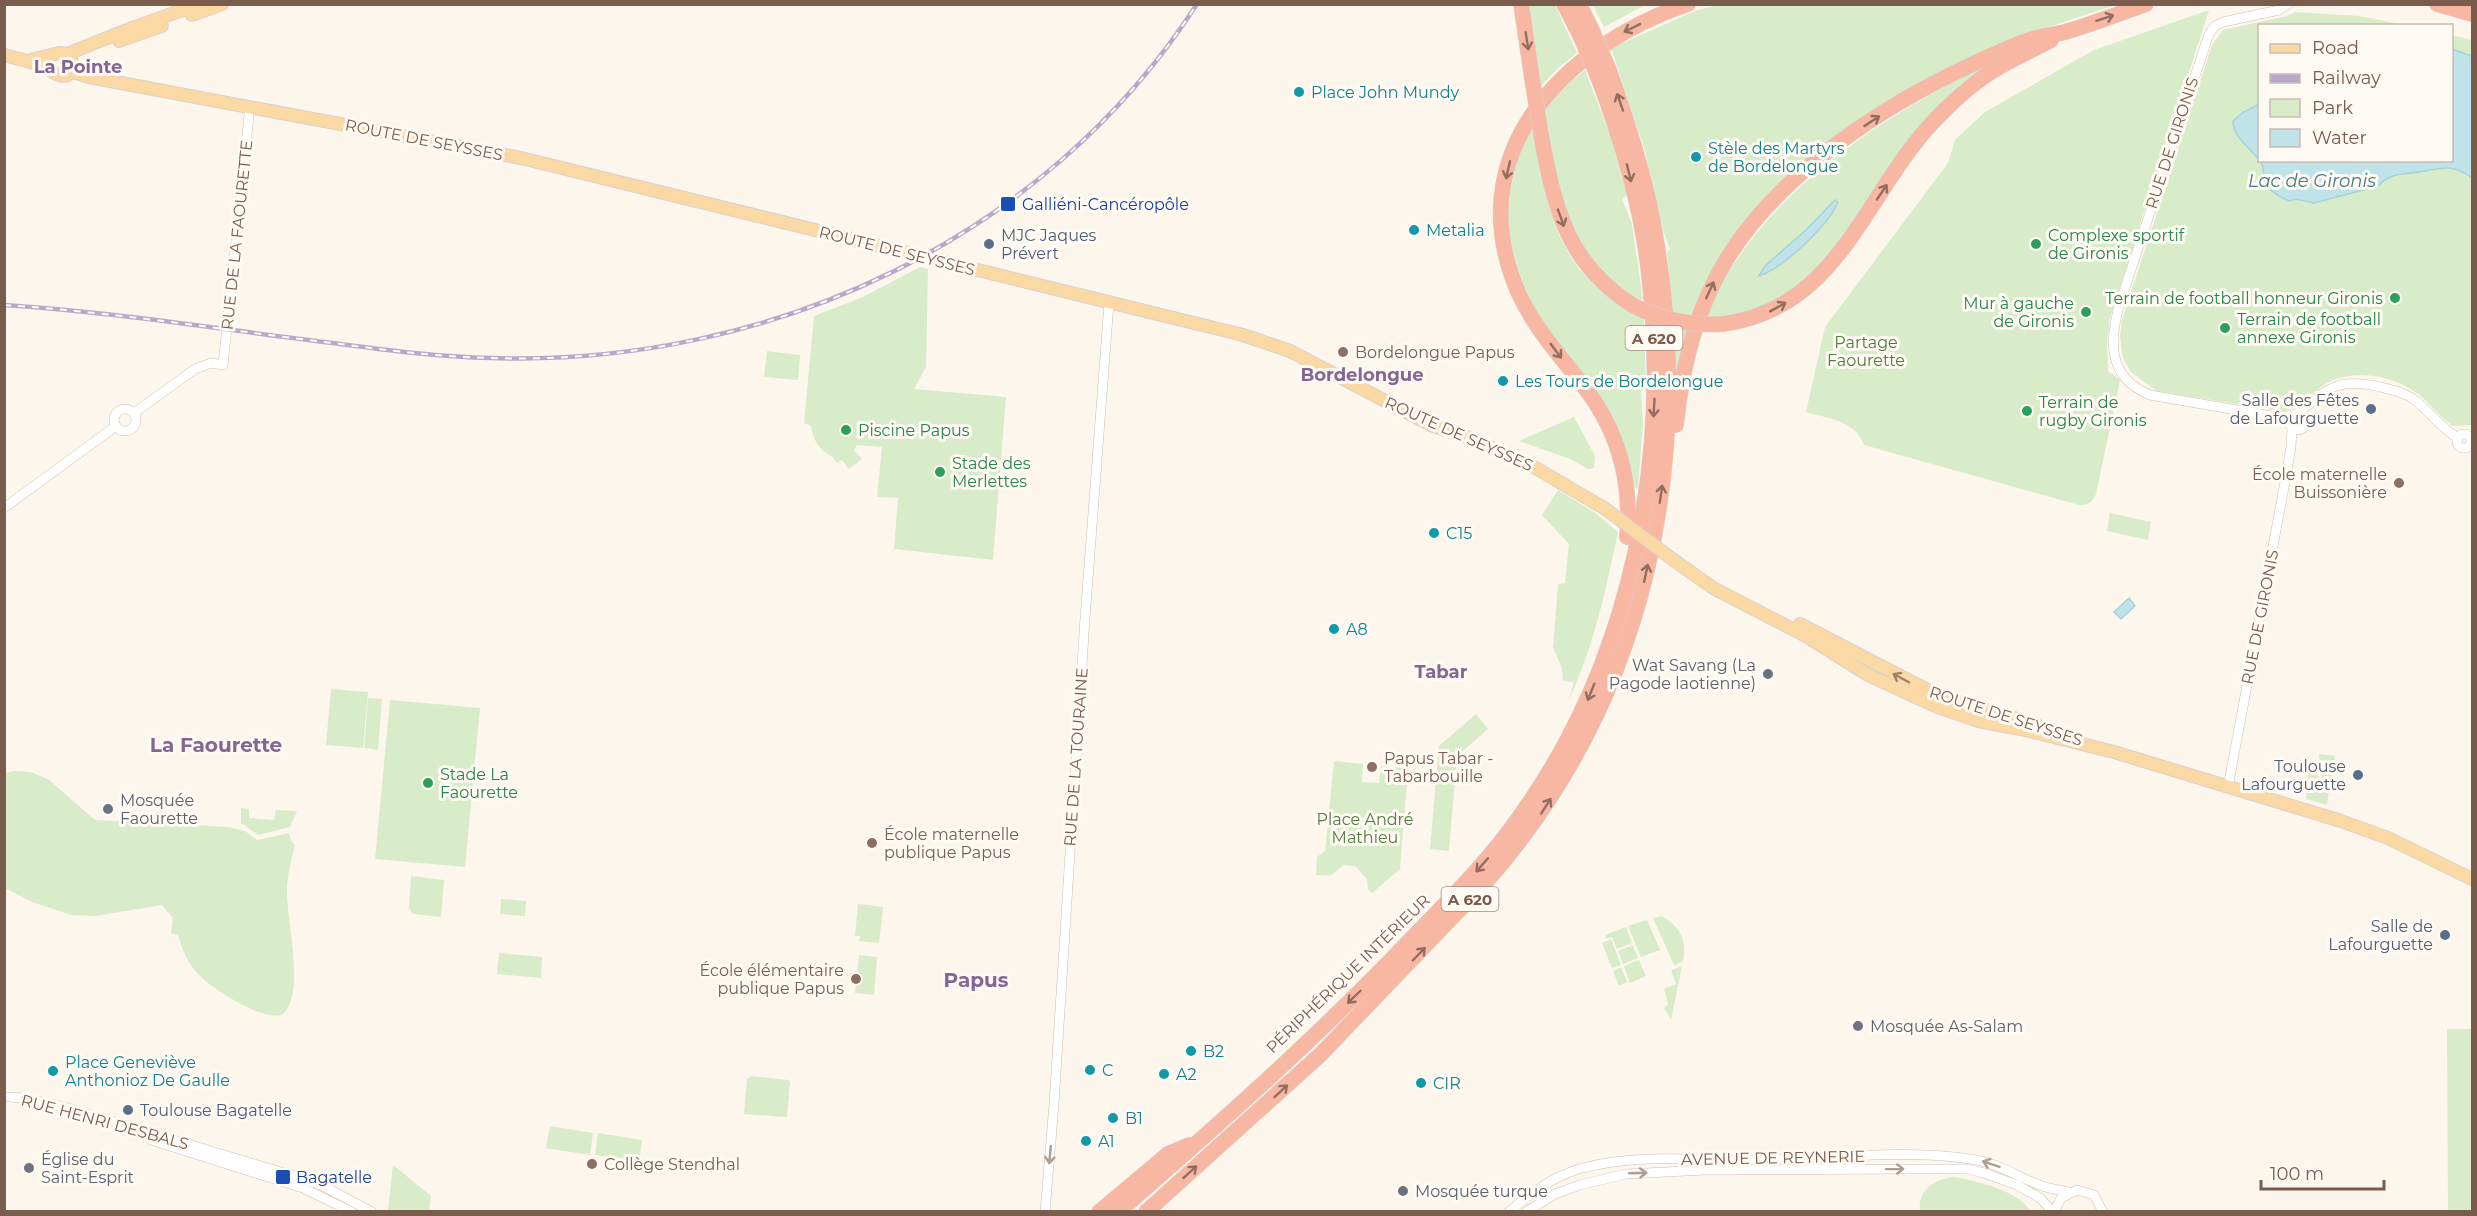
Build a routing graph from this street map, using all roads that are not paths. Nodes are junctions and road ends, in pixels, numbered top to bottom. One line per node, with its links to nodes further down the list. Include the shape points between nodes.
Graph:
1 (200, 4): 15 (main road, via 132,28)
2 (222, 4): 15 (main road)
3 (1521, 4): 12 (highway, one-way to 12, bridge, via 1554,200 1571,242 1602,283 1634,306 1700,325 1763,315 1811,284 1849,241 1917,141 1953,102 1990,73)
4 (1564, 4): 11 (highway, PÉRIPHÉRIQUE INTÉRIEUR / A 620)
5 (1579, 4): 11 (highway, A 620)
6 (1688, 4): 28 (highway, one-way to 28, via 1609,41 1546,94 1522,129 1503,192 1503,235 1520,296 1604,418 1623,466 1629,515)
7 (2146, 4): 12 (highway, one-way to 7)
8 (2288, 4): 22 (street, RUE DE GIRONIS, via 2279,10 2223,22 2209,34 2121,300 2113,336 2128,373 2162,396)
9 (2437, 4): 10 (highway)
10 (2472, 15)
11 (1584, 29): 17 (highway, PÉRIPHÉRIQUE INTÉRIEUR / A 620, bridge)
12 (2064, 32): 26 (highway, one-way to 12, via 1673,448 1680,385 1701,312 1728,257 1767,207 1828,152 1897,105 1961,69 2013,46)
13 (4, 55): 14 (main road)
14 (27, 61): 15 (main road); 16 (main road)
15 (67, 61): 16 (main road, via 51,63); 16 (main road, via 61,76); 18 (main road, ROUTE DE SEYSSES, via 89,77)
16 (52, 70)
17 (1604, 74): 26 (highway, A 620, one-way to 17, via 1666,338 1659,262 1644,183); 28 (highway, PÉRIPHÉRIQUE INTÉRIEUR / A 620, one-way to 28, via 1641,223 1652,305 1655,372 1648,475 1624,603)
18 (250, 106): 19 (main road, ROUTE DE SEYSSES, via 521,158); 20 (street, RUE DE LA FAOURETTE, via 223,365 211,363 195,369)
19 (1109, 303): 29 (main road, ROUTE DE SEYSSES, bridge, via 1243,335 1290,351 1431,425 1534,466 1604,508 1675,561 1937,695); 35 (street, RUE DE LA TOURAINE, one-way to 35)
20 (134, 413): 23 (street, via 129,409 119,411 114,420); 23 (street, via 134,428 125,431)
21 (2299, 415): 22 (street, RUE DE GIRONIS); 24 (street, RUE DE GIRONIS, via 2290,419); 24 (street, RUE DE GIRONIS, via 2306,424); 25 (street, via 2321,393 2336,385 2360,383 2403,393)
22 (2277, 417): 24 (street, RUE DE GIRONIS)
23 (116, 426): 27 (street)
24 (2294, 427): 29 (street, RUE DE GIRONIS)
25 (2458, 438)
26 (1665, 462): 38 (highway, A 620, one-way to 26, via 1353,1022 1486,882 1532,826 1579,753 1612,684 1644,583)
27 (4, 508)
28 (1611, 637): 31 (highway, PÉRIPHÉRIQUE INTÉRIEUR / A 620, one-way to 31, via 1587,702 1563,748 1496,849 1387,965)
29 (2228, 787): 30 (main road, ROUTE DE SEYSSES, via 2377,833)
30 (2472, 879)
31 (1197, 1141): 36 (highway, via 1168,1154); 37 (highway, PÉRIPHÉRIQUE INTÉRIEUR / A 620)
32 (2069, 1192): 39 (street, AVENUE DE REYNERIE, one-way to 39, via 2045,1187 1987,1162 1955,1157 1638,1160 1602,1163 1564,1174 1528,1195); 41 (street); 42 (street, AVENUE DE REYNERIE, via 2088,1192 2098,1200)
33 (352, 1212): 34 (street, RUE HENRI DESBALS, via 303,1188 9,1097 68,1108 291,1175 323,1186)
34 (372, 1212)
35 (1045, 1212)
36 (1099, 1212)
37 (1118, 1212)
38 (1146, 1212)
39 (1509, 1212)
40 (1526, 1212): 41 (street, AVENUE DE REYNERIE, one-way to 41, via 1555,1194 1626,1174 1907,1169 1967,1169 1984,1173 2017,1185 2040,1198)
41 (2054, 1212)
42 (2103, 1212)

